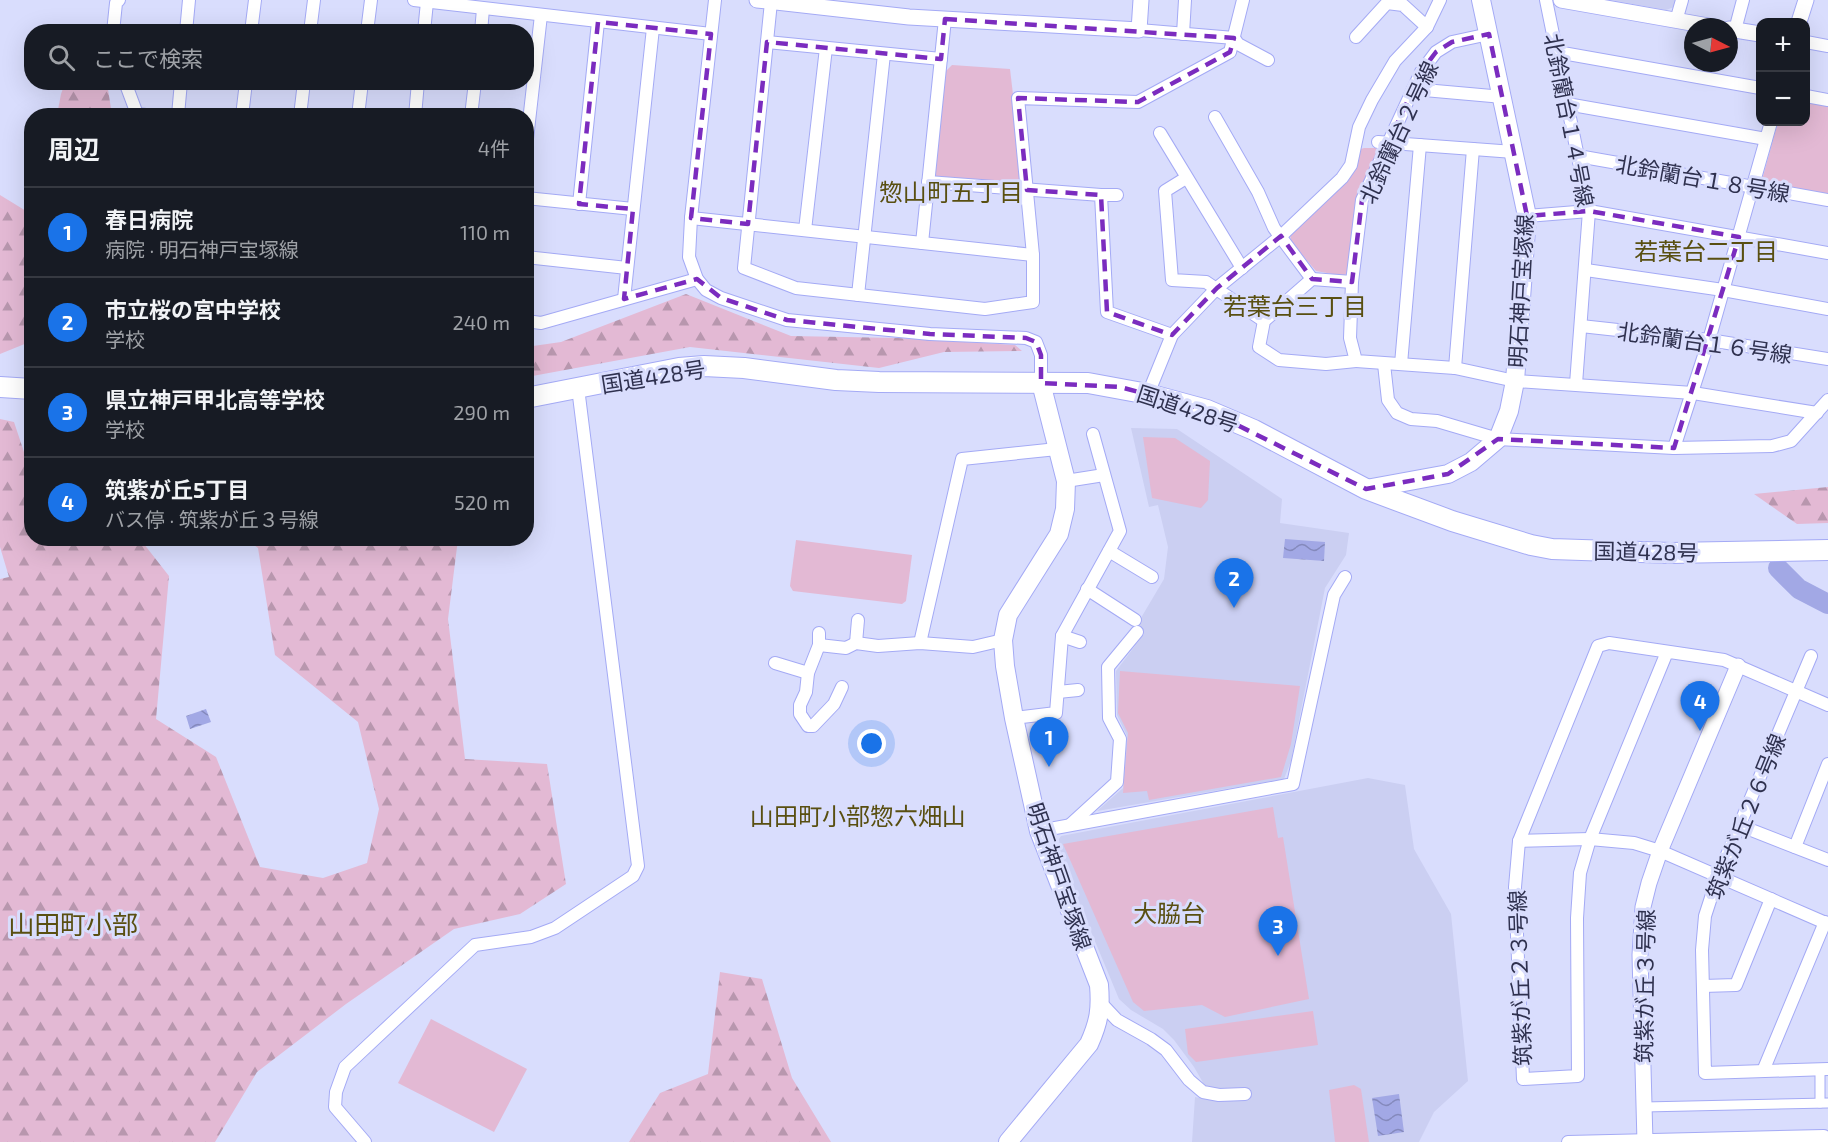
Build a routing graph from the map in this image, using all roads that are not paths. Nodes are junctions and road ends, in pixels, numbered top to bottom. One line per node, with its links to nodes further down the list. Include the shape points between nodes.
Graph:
1 (119, 0): 28 (street)
2 (189, 0): 29 (street)
3 (255, 0): 30 (street)
4 (314, 0): 31 (street)
5 (371, 0): 32 (street)
6 (715, 0): 40 (street)
7 (1141, 0): 37 (street)
8 (1185, 0): 41 (street)
9 (1243, 0): 44 (street)
10 (1440, 0): 35 (street)
11 (1481, 0): 42 (main road, 明石神戸宝塚線)
12 (1546, 0): 49 (street, 北鈴蘭台１４号線)
13 (1561, 0): 25 (street)
14 (1682, 0): 25 (street)
15 (1743, 0): 22 (street)
16 (1806, 0): 23 (street)
17 (421, 1): 19 (street); 33 (street)
18 (764, 1): 24 (street); 45 (street)
19 (463, 3): 20 (street)
20 (483, 9): 21 (street); 34 (street)
21 (541, 15): 26 (street); 53 (street)
22 (1736, 18)
23 (1800, 18)
24 (945, 19): 37 (street); 51 (street)
25 (1676, 21): 27 (street)
26 (598, 22): 36 (street); 93 (street)
27 (1684, 22)
28 (113, 24)
29 (187, 24)
30 (252, 24)
31 (311, 24)
32 (368, 24)
33 (423, 24)
34 (482, 24)
35 (1426, 27): 43 (street, via 1403,5 1387,3); 80 (street, via 1395,61 1359,127)
36 (653, 28): 40 (street); 94 (street)
37 (1139, 30): 41 (street)
38 (1738, 31): 39 (street)
39 (1756, 33)
40 (711, 34): 97 (street)
41 (1183, 34): 44 (street)
42 (1489, 34): 55 (street, 北鈴蘭台２号線, via 1452,42 1436,52); 64 (main road, 明石神戸宝塚線)
43 (1356, 37)
44 (1234, 38): 52 (street); 88 (street, via 1230,52 1138,102 1018,98)
45 (767, 42): 48 (street); 98 (street)
46 (1810, 43): 47 (street)
47 (1828, 46)
48 (826, 48): 50 (street); 99 (street)
49 (1557, 52): 54 (street); 67 (street, 北鈴蘭台１４号線)
50 (884, 54): 51 (street); 100 (street)
51 (941, 59): 86 (street)
52 (1268, 60)
53 (534, 77)
54 (1756, 87)
55 (1413, 89): 64 (street); 80 (street, 北鈴蘭台２号線)
56 (128, 90): 68 (street)
57 (180, 90): 69 (street)
58 (245, 90): 70 (street)
59 (303, 90): 71 (street)
60 (361, 90): 72 (street)
61 (417, 90): 73 (street)
62 (474, 90): 74 (street)
63 (533, 90): 75 (street)
64 (1503, 97): 83 (main road, 明石神戸宝塚線)
65 (1810, 97): 66 (street)
66 (1828, 100)
67 (1567, 104): 79 (street); 84 (street, 北鈴蘭台１４号線)
68 (135, 108)
69 (178, 108)
70 (243, 108)
71 (301, 108)
72 (359, 108)
73 (416, 108)
74 (472, 108)
75 (531, 108)
76 (1215, 117): 101 (street)
77 (1770, 126): 79 (street)
78 (1160, 134): 85 (street)
79 (1766, 139): 87 (street)
80 (1372, 142): 81 (street); 101 (street, via 1342,178); 112 (street, 北鈴蘭台２号線)
81 (1420, 145): 82 (street); 126 (street)
82 (1473, 149): 83 (street); 127 (street)
83 (1515, 152): 96 (main road, 明石神戸宝塚線)
84 (1578, 156): 87 (street, 北鈴蘭台１８号線); 95 (street, 北鈴蘭台１４号線)
85 (1186, 178): 108 (street); 113 (street, via 1165,191 1172,280 1206,282)
86 (928, 182): 88 (street); 103 (street)
87 (1752, 187): 92 (street, 北鈴蘭台１８号線); 102 (street)
88 (1027, 190): 89 (street); 105 (street)
89 (1101, 195): 90 (street); 121 (street, via 1107,312)
90 (1117, 195)
91 (534, 199): 93 (street)
92 (1828, 200)
93 (579, 204): 94 (street)
94 (633, 209): 107 (street)
95 (1589, 211): 96 (street); 102 (street); 109 (street, 北鈴蘭台１４号線)
96 (1527, 216): 128 (main road, 明石神戸宝塚線)
97 (691, 218): 98 (street); 110 (street, via 689,256)
98 (748, 224): 99 (street); 115 (street, via 744,268 796,288)
99 (805, 230): 100 (street)
100 (864, 237): 103 (street); 115 (street)
101 (1281, 237): 108 (street); 111 (street)
102 (1739, 237): 104 (street); 114 (street)
103 (922, 243): 105 (street)
104 (1828, 253)
105 (1034, 255): 115 (street, via 1033,302 985,309)
106 (534, 258): 107 (street)
107 (627, 268): 116 (street)
108 (1242, 268): 113 (street)
109 (1586, 270): 114 (street); 120 (street, 北鈴蘭台１４号線)
110 (697, 279): 116 (street); 129 (street, via 706,290 721,298 787,320 930,334 1026,338 1036,342 1041,355)
111 (1312, 279): 112 (street); 118 (street)
112 (1352, 282): 124 (street, 北鈴蘭台２号線, via 1350,339)
113 (1216, 288): 118 (street); 121 (street)
114 (1723, 290): 117 (street); 122 (street)
115 (858, 294)
116 (624, 298): 119 (street)
117 (1828, 309)
118 (1264, 321): 124 (street, via 1259,348 1279,360 1326,364)
119 (534, 322)
120 (1581, 326): 122 (street, 北鈴蘭台１６号線); 130 (street, 北鈴蘭台１４号線)
121 (1172, 335): 135 (street)
122 (1709, 340): 123 (street, 北鈴蘭台１６号線); 134 (street)
123 (1828, 359)
124 (1356, 361): 125 (street)
125 (1384, 364): 126 (street); 140 (street, via 1388,400 1397,413)
126 (1401, 364): 127 (street)
127 (1455, 368): 128 (street)
128 (1515, 381): 130 (street); 140 (main road, 明石神戸宝塚線)
129 (1041, 383): 133 (highway, 国道428号, via 836,380 704,366); 135 (highway, 国道428号, via 1089,383); 142 (main road, 明石神戸宝塚線)
130 (1576, 384): 134 (street)
131 (0, 387): 132 (highway)
132 (24, 388)
133 (578, 388): 136 (highway, 国道428号); 190 (street, via 638,866 633,876 555,928 531,937 475,945 345,1067 335,1107)
134 (1693, 393): 138 (street); 141 (street)
135 (1148, 394): 145 (highway, 国道428号, via 1229,419)
136 (534, 396)
137 (1828, 400): 138 (street)
138 (1817, 413): 141 (street, via 1791,441 1772,446)
139 (1093, 434): 143 (street)
140 (1498, 439): 141 (street); 145 (main road, 明石神戸宝塚線, via 1471,462 1448,474)
141 (1674, 448)
142 (1057, 449): 144 (main road, 明石神戸宝塚線); 156 (street, via 962,459)
143 (1104, 475): 144 (street); 147 (street, via 1120,531)
144 (1066, 481): 153 (main road, 明石神戸宝塚線, via 1059,534 1008,615)
145 (1366, 489): 146 (highway, 国道428号, via 1462,524 1552,549 1671,553)
146 (1828, 550)
147 (1109, 551): 148 (street); 150 (street)
148 (1152, 577)
149 (1345, 577): 169 (street, via 1334,595 1293,784)
150 (1088, 589): 152 (street); 169 (street, via 1136,626 1108,668 1109,718 1120,739 1117,782)
151 (858, 620): 155 (street)
152 (1062, 636): 154 (street); 164 (street)
153 (1003, 640): 156 (street, via 974,647); 167 (main road, 明石神戸宝塚線)
154 (1080, 642)
155 (856, 643): 156 (street); 161 (street, via 846,648 819,639)
156 (920, 643)
157 (1667, 652): 160 (street, 筑紫が丘２３号線, via 1724,660); 172 (street, 筑紫が丘２３号線); 173 (street, 筑紫が丘２３号線, via 1609,643 1598,646)
158 (1811, 656): 165 (street, 筑紫が丘２６号線)
159 (775, 663): 161 (street)
160 (1738, 666): 165 (street, 筑紫が丘２３号線); 175 (street, 筑紫が丘３号線)
161 (808, 673): 162 (street, via 800,705 800,714 808,726 813,726 834,704)
162 (842, 687)
163 (1078, 690): 164 (street)
164 (1058, 692): 167 (street, via 1056,713)
165 (1797, 692): 166 (street, 筑紫が丘２３号線); 170 (street, 筑紫が丘２６号線)
166 (1828, 705)
167 (1014, 718): 171 (main road, 明石神戸宝塚線)
168 (1828, 764): 174 (street)
169 (1070, 825): 171 (street)
170 (1741, 826): 174 (street); 177 (street, 筑紫が丘２６号線)
171 (1040, 831): 181 (main road, 明石神戸宝塚線, via 1099,985)
172 (1590, 839): 173 (street); 173 (street, 筑紫が丘２３号線, via 1580,873 1577,918 1578,1076 1522,1079 1515,887); 175 (street, via 1634,843)
173 (1519, 841)
174 (1795, 847): 176 (street)
175 (1660, 851): 177 (street); 186 (street, 筑紫が丘３号線, via 1645,895 1641,928)
176 (1828, 860)
177 (1718, 876): 178 (street); 180 (street, 筑紫が丘２６号線, via 1705,916)
178 (1771, 899): 179 (street); 180 (street, via 1736,985)
179 (1826, 923): 183 (street)
180 (1703, 986): 183 (street, 筑紫が丘２６号線, via 1705,1073)
181 (1101, 1003): 184 (street, via 1117,1020 1166,1050 1203,1092); 191 (main road, 明石神戸宝塚線, via 1098,1026 1089,1044)
182 (1824, 1069): 183 (street, 筑紫が丘２６号線); 185 (street)
183 (1763, 1071)
184 (1245, 1094)
185 (1824, 1103): 186 (street)
186 (1644, 1107): 189 (street, 筑紫が丘３号線)
187 (1708, 1140): 188 (street); 189 (street)
188 (1764, 1140): 194 (street, via 1824,1136)
189 (1645, 1141): 193 (street)
190 (365, 1142)
191 (1008, 1142)
192 (1568, 1142): 193 (street)
193 (1587, 1142)
194 (1824, 1142)

